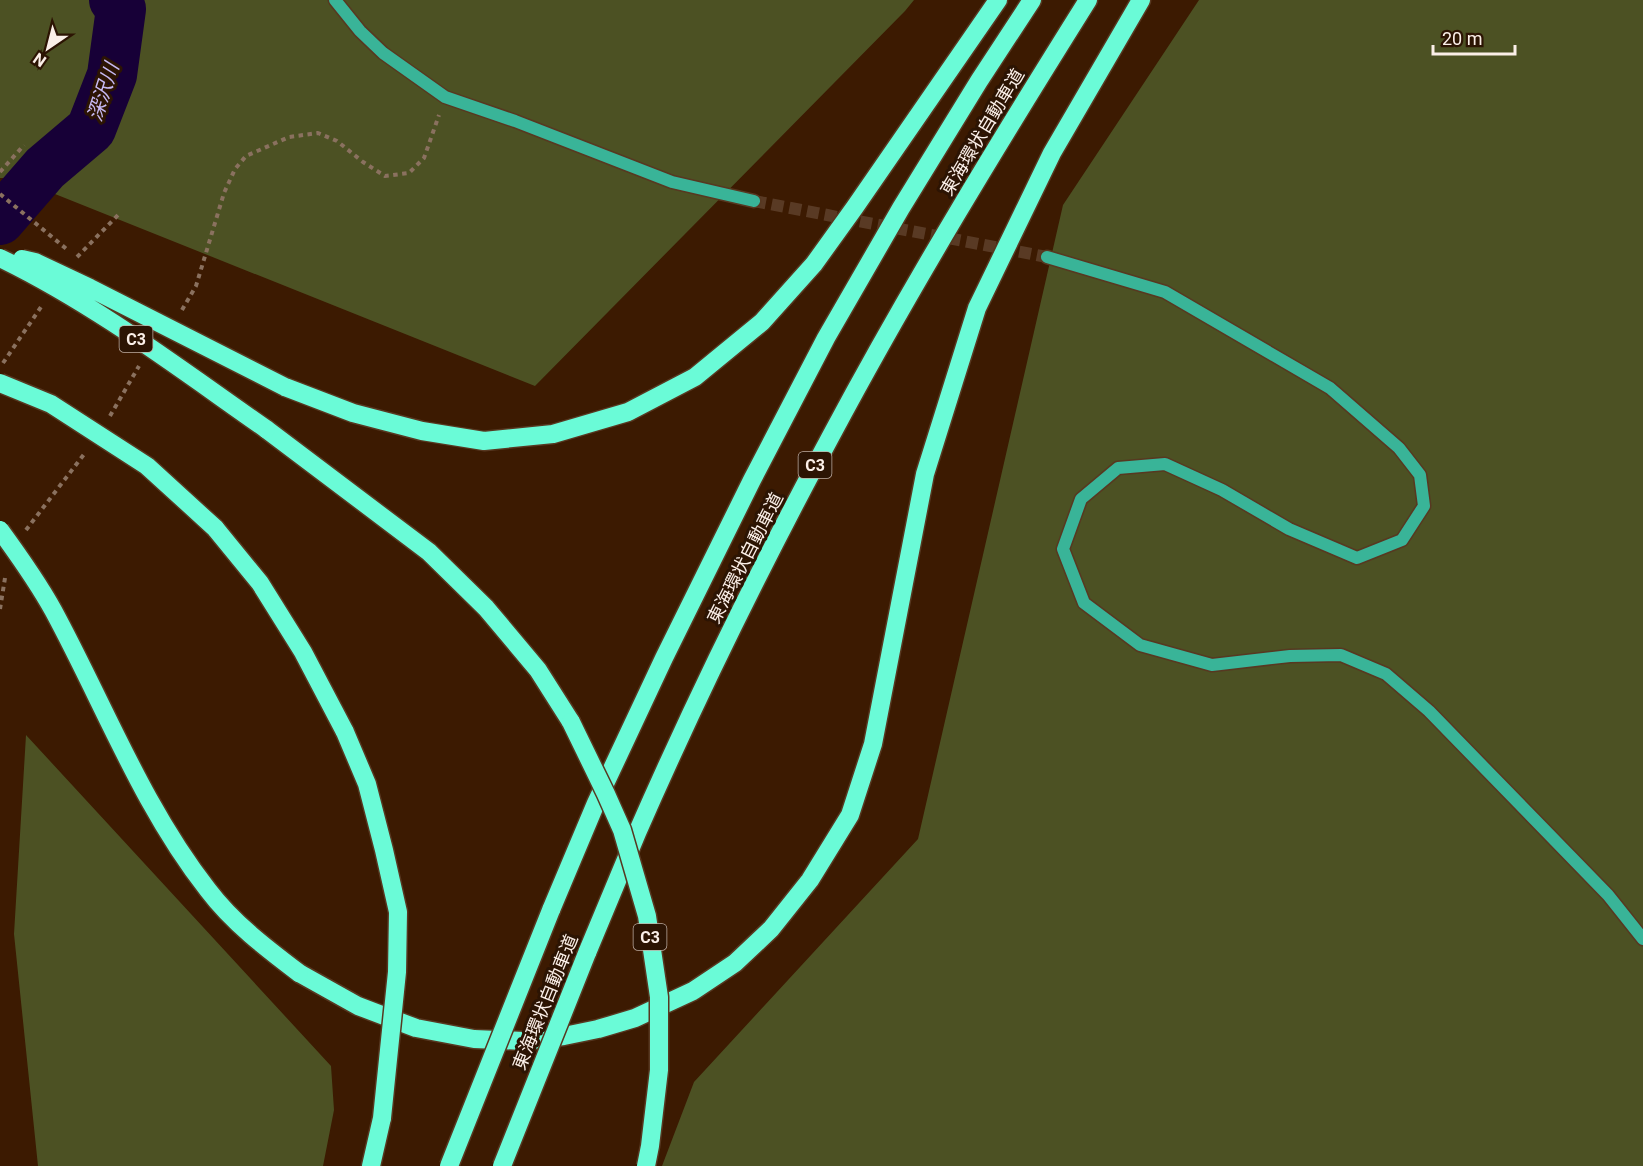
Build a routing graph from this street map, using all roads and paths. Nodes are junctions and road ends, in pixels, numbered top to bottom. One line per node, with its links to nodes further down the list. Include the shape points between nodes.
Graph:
1 (335, 0): 6 (street, via 383,53)
2 (998, 0): 12 (highway, C3, bridge, via 814,264 762,322 695,377 628,412 553,434 484,441 353,412 285,387 35,262)
3 (1032, 0): 26 (highway, 東海環状自動車道, bridge, via 901,208 826,338 752,480 596,803)
4 (1088, 0): 27 (highway, 東海環状自動車道 / C3, bridge, via 932,254 832,433 751,591 637,834)
5 (1141, 0): 20 (highway, bridge, via 1052,153 977,308 925,474 873,744 850,815 810,880 771,928 735,963 693,991 635,1018 598,1029 524,1041 474,1038 416,1028 358,1006 298,973 249,935 208,891 172,839 52,609)
6 (445, 97): 10 (street, via 672,182); 15 (path, via 424,158 409,173 385,176 337,141 318,133 289,137 246,156 224,193 196,286)
7 (24, 145): 8 (path)
8 (0, 172)
9 (0, 194): 11 (path)
10 (754, 201)
11 (65, 248)
12 (0, 252)
13 (1047, 257): 24 (street, via 1165,292 1330,388 1399,448 1420,475 1424,506 1402,540 1358,558 1289,529 1222,490 1164,464 1118,468 1081,499 1063,549 1084,603 1140,645 1212,665 1341,655 1386,674 1429,711 1608,895)
14 (0, 258): 28 (highway, C3, bridge, via 107,319 266,429 429,552 486,608 538,670 571,722 622,830 647,916 659,997 659,1070)
15 (177, 316)
16 (145, 358): 18 (path)
17 (0, 383): 25 (highway, bridge, via 51,404 147,466 215,528 260,583 303,651 345,732 367,784 398,912 397,972 382,1118)
18 (105, 423)
19 (87, 450): 21 (path)
20 (0, 530)
21 (25, 532)
22 (6, 570): 23 (path)
23 (0, 609)
24 (1643, 939)
25 (371, 1166)
26 (449, 1166)
27 (502, 1166)
28 (646, 1166)

